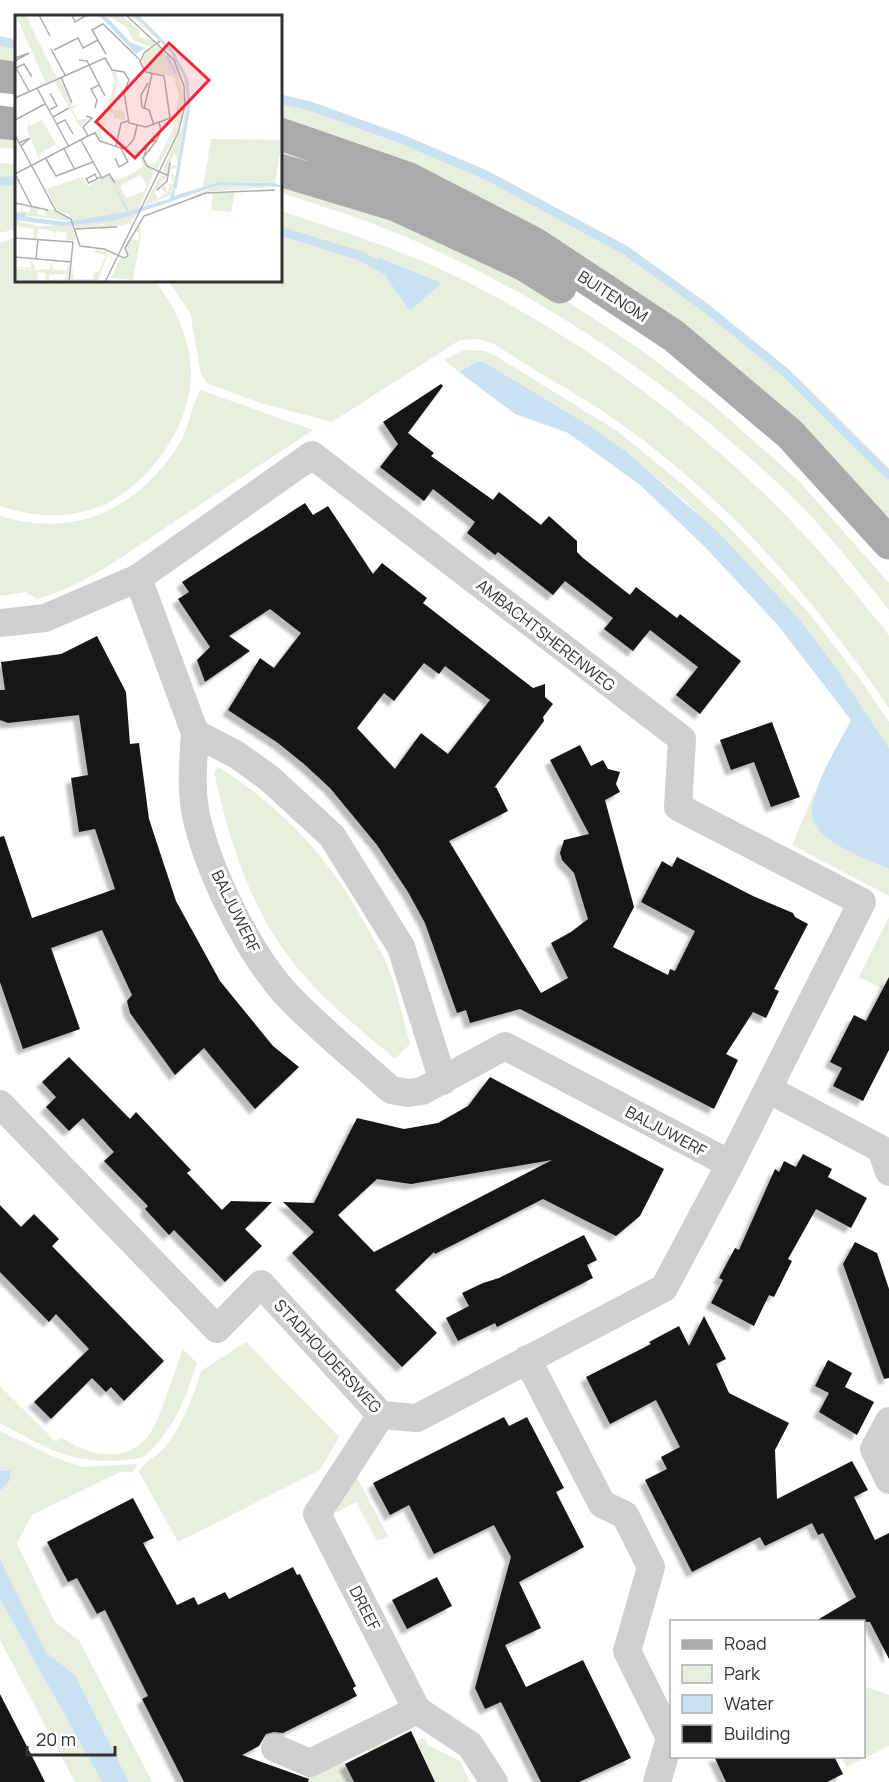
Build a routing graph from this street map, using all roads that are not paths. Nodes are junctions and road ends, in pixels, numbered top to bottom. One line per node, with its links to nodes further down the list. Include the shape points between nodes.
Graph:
1 (0, 76): 2 (main road)
2 (15, 78)
3 (0, 122): 4 (main road)
4 (15, 123)
5 (282, 135): 7 (main road, BUITENOM, via 407,178 525,239 674,336 790,434)
6 (282, 171): 8 (main road, BUITENOM, via 396,205 523,264 665,353 779,448)
7 (889, 543)
8 (889, 566)
9 (138, 578): 10 (street, AMBACHTSHERENWEG, via 45,618); 11 (street, BALJUWERF); 13 (street, AMBACHTSHERENWEG, via 312,455 682,740 678,807 862,902)
10 (0, 623)
11 (195, 733): 12 (street, via 237,755 269,778 332,836 400,947); 12 (street, BALJUWERF, via 192,785 197,824 221,886 252,948 286,993 391,1090 422,1091)
12 (443, 1081): 15 (street, BALJUWERF, via 505,1046)
13 (768, 1089): 15 (street, STADHOUDERSWEG); 16 (street, via 881,1149)
14 (0, 1104): 18 (street, STADHOUDERSWEG, via 217,1329 261,1284)
15 (730, 1164): 17 (street, STADHOUDERSWEG, via 663,1288)
16 (889, 1172)
17 (527, 1359): 18 (street, STADHOUDERSWEG, via 417,1418); 24 (street, via 602,1504 625,1515 651,1567 627,1651 670,1738)
18 (381, 1415): 21 (street, DREEF, via 317,1514)
19 (889, 1421): 20 (street, via 874,1449)
20 (889, 1480)
21 (417, 1710): 22 (street, via 310,1764); 23 (street, via 470,1744)
22 (275, 1748)
23 (494, 1782)
24 (657, 1782)

